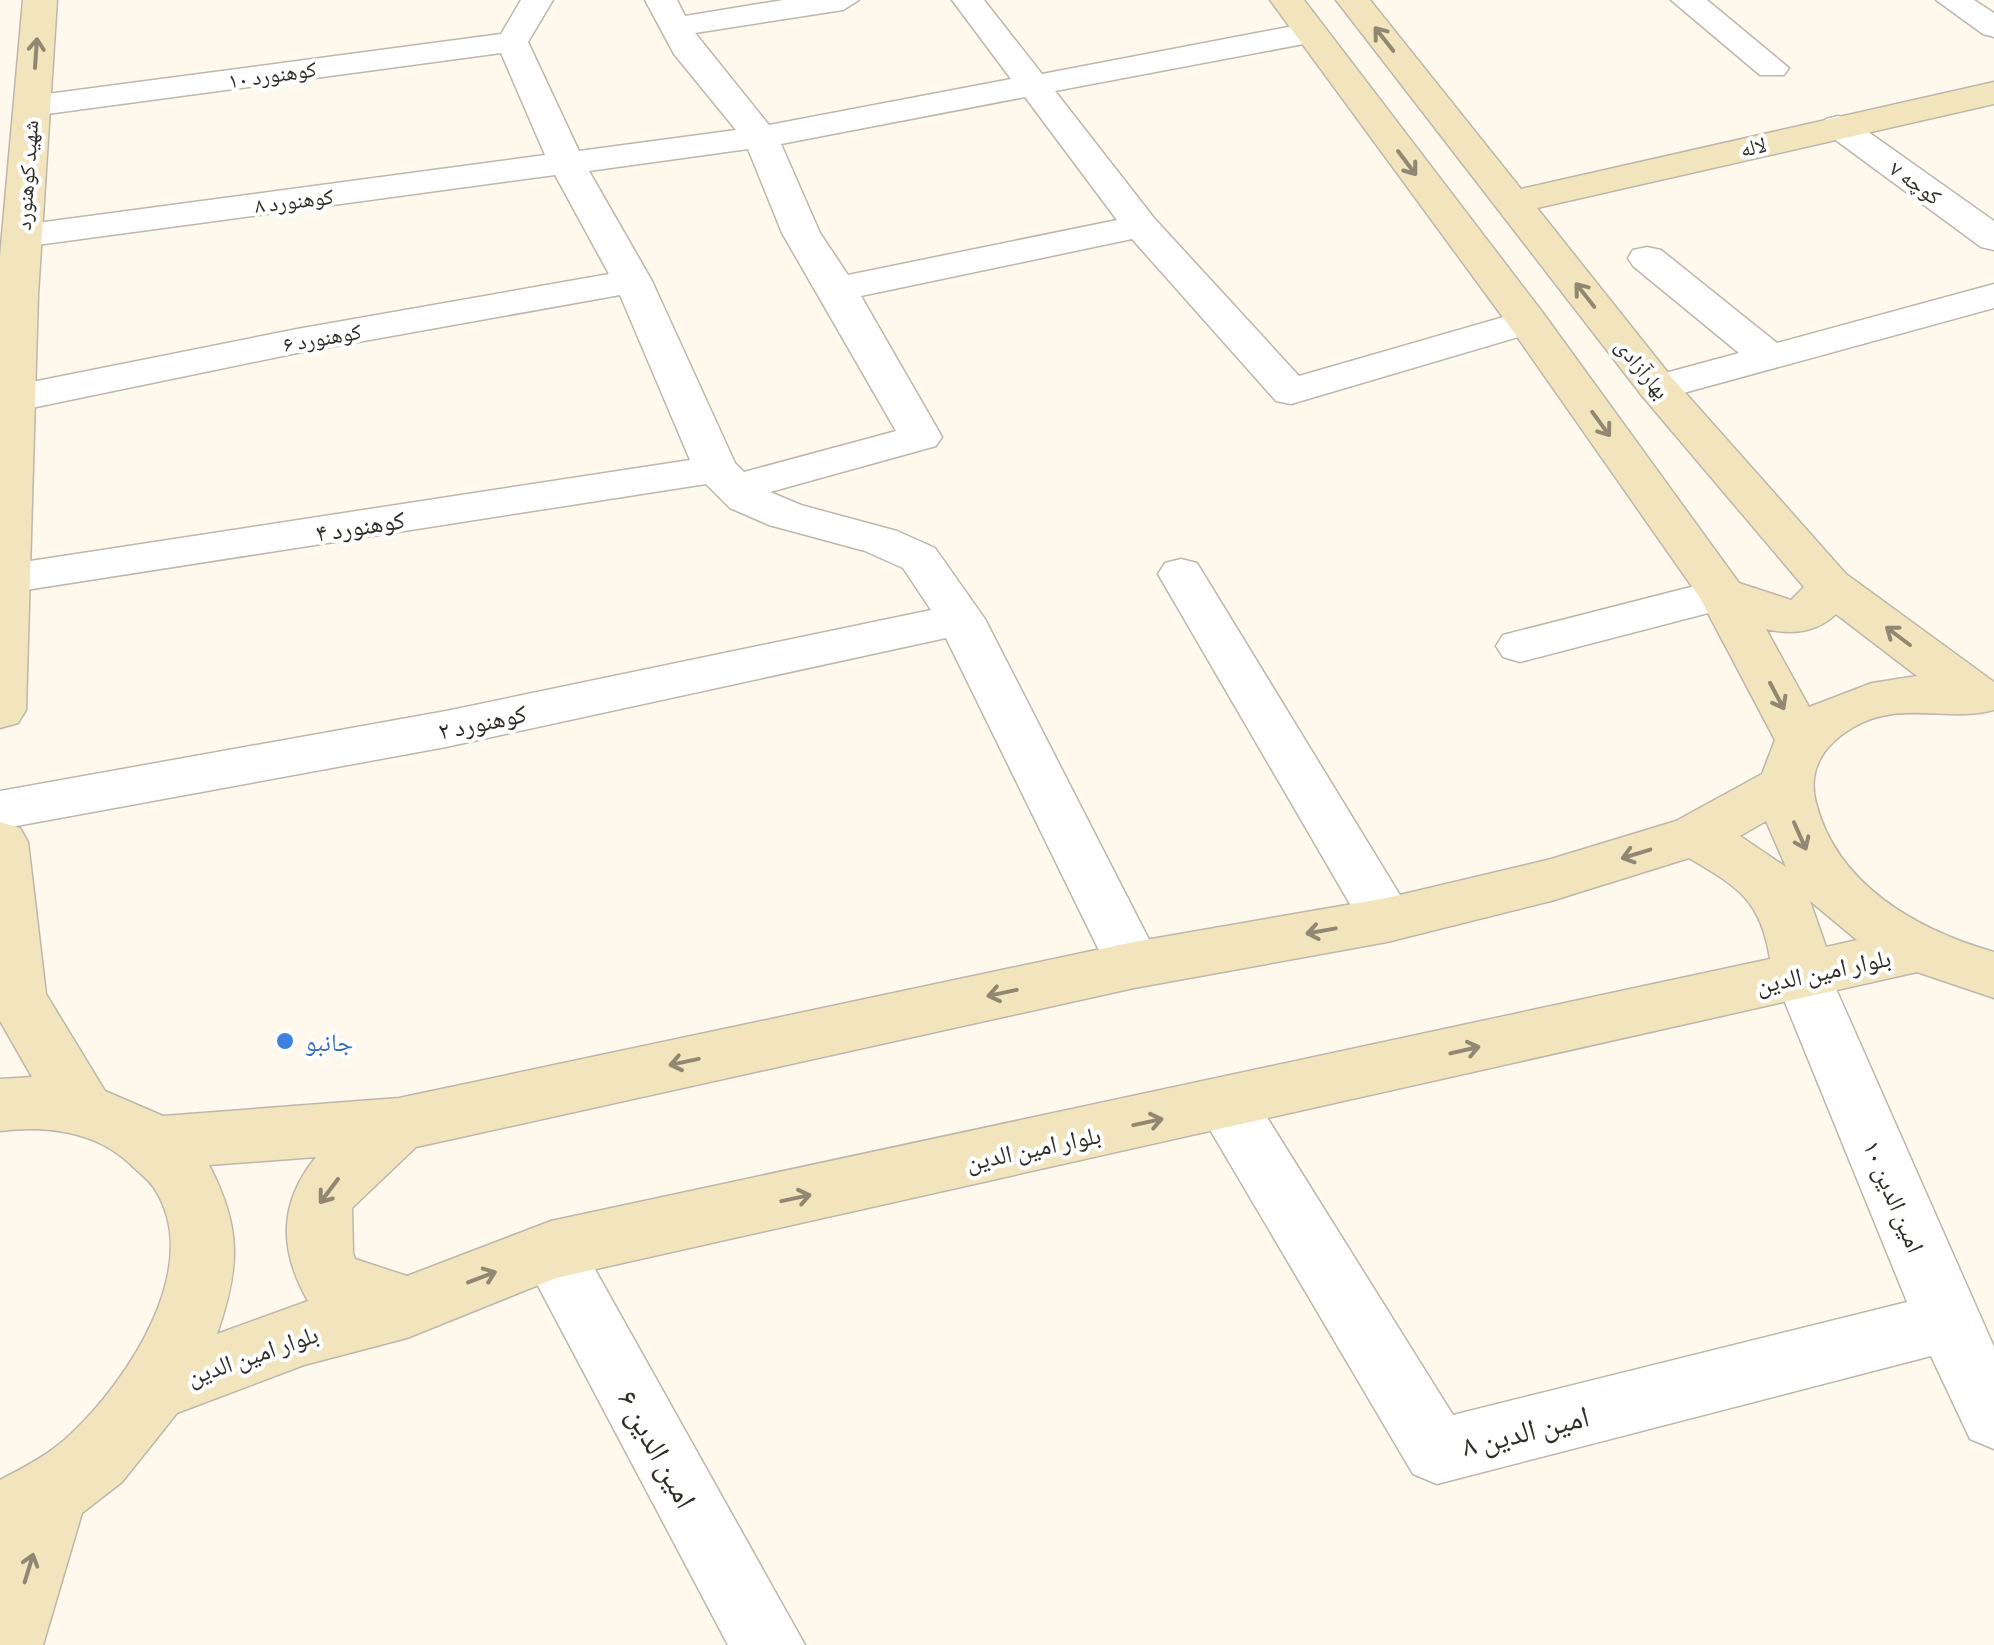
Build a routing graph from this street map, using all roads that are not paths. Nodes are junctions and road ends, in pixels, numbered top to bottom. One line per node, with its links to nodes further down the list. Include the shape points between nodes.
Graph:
1 (40, 0): 15 (main road, شهید کوهنورد, one-way to 1)
2 (537, 0): 11 (street)
3 (843, 0): 8 (street)
4 (968, 0): 13 (street)
5 (1353, 0): 19 (main road, بهارآزادی, one-way to 5)
6 (1687, 0): 12 (street)
7 (1952, 0): 10 (street)
8 (668, 14): 17 (street, via 686,47)
9 (1298, 16): 13 (street, کوهنورد ۸); 27 (main road, one-way to 27)
10 (1994, 27)
11 (512, 42): 15 (street, کوهنورد ۱۰); 18 (street)
12 (1772, 68)
13 (1030, 84): 17 (street, کوهنورد ۸); 20 (street)
14 (1994, 93): 16 (main road, لاله)
15 (32, 106): 21 (main road, شهید کوهنورد)
16 (1838, 126): 19 (main road, لاله); 22 (street, کوچه ۷)
17 (761, 137): 18 (street, کوهنورد ۸); 25 (street, via 801,233)
18 (567, 164): 21 (street, کوهنورد ۸); 24 (street)
19 (1513, 202): 29 (main road, بهارآزادی, one-way to 19)
20 (1141, 226): 25 (street); 27 (street, via 1291,392)
21 (22, 236): 30 (main road, شهید کوهنورد)
22 (1994, 238)
23 (1648, 258): 28 (street)
24 (633, 281): 30 (street, کوهنورد ۶); 31 (street)
25 (838, 289): 31 (street, کوهنورد ۴, via 921,437)
26 (1994, 296): 28 (street)
27 (1528, 322): 35 (main road, one-way to 35)
28 (1770, 358): 29 (street)
29 (1658, 388): 34 (main road, بهارآزادی)
30 (12, 399): 33 (main road, شهید کوهنورد)
31 (725, 478): 33 (street, کوهنورد ۴); 36 (street, via 785,515 919,558)
32 (1181, 574): 44 (street)
33 (4, 580): 39 (main road, شهید کوهنورد)
34 (1829, 585): 35 (main road, via 1819,608 1801,618); 38 (main road, بهارآزادی, one-way to 34)
35 (1722, 594): 37 (street); 40 (main road, one-way to 40)
36 (961, 619): 41 (street, کوهنورد ۲, via 446,729); 46 (street)
37 (1520, 646)
38 (1985, 696): 40 (main road, via 1921,691 1862,700 1828,718)
39 (0, 710)
40 (1794, 763): 42 (main road); 45 (main road, one-way to 45, via 1796,833 1830,884)
41 (0, 810)
42 (1695, 836): 44 (main road, one-way to 44); 47 (main road, via 1780,894 1795,920)
43 (0, 842): 49 (main road)
44 (1386, 920): 46 (main road, one-way to 46)
45 (1920, 949): 47 (main road, بلوار امین الدین); 48 (main road)
46 (1134, 964): 53 (main road, one-way to 53)
47 (1801, 973): 51 (main road, بلوار امین الدین, one-way to 47); 57 (street, امین الدین ۱۰)
48 (1994, 975)
49 (8, 1002): 52 (main road)
50 (0, 1104): 52 (main road)
51 (1227, 1106): 55 (main road, بلوار امین الدین, one-way to 51); 57 (street, امین الدین ۸, via 1437,1451)
52 (82, 1109): 54 (main road, via 122,1122)
53 (399, 1124): 54 (main road); 56 (main road, one-way to 56, via 350,1162 318,1205 314,1248 331,1280)
54 (154, 1143): 58 (main road, via 190,1188 204,1248 194,1316)
55 (551, 1250): 56 (main road, بلوار امین الدین, one-way to 55); 62 (street, امین الدین ۶)
56 (407, 1306): 58 (main road, بلوار امین الدین, via 303,1334)
57 (1948, 1322): 59 (street, امین الدین ۱۰)
58 (158, 1388): 60 (main road, via 96,1459)
59 (1994, 1417)
60 (26, 1504): 61 (main road, one-way to 60)
61 (5, 1645)
62 (768, 1645)

